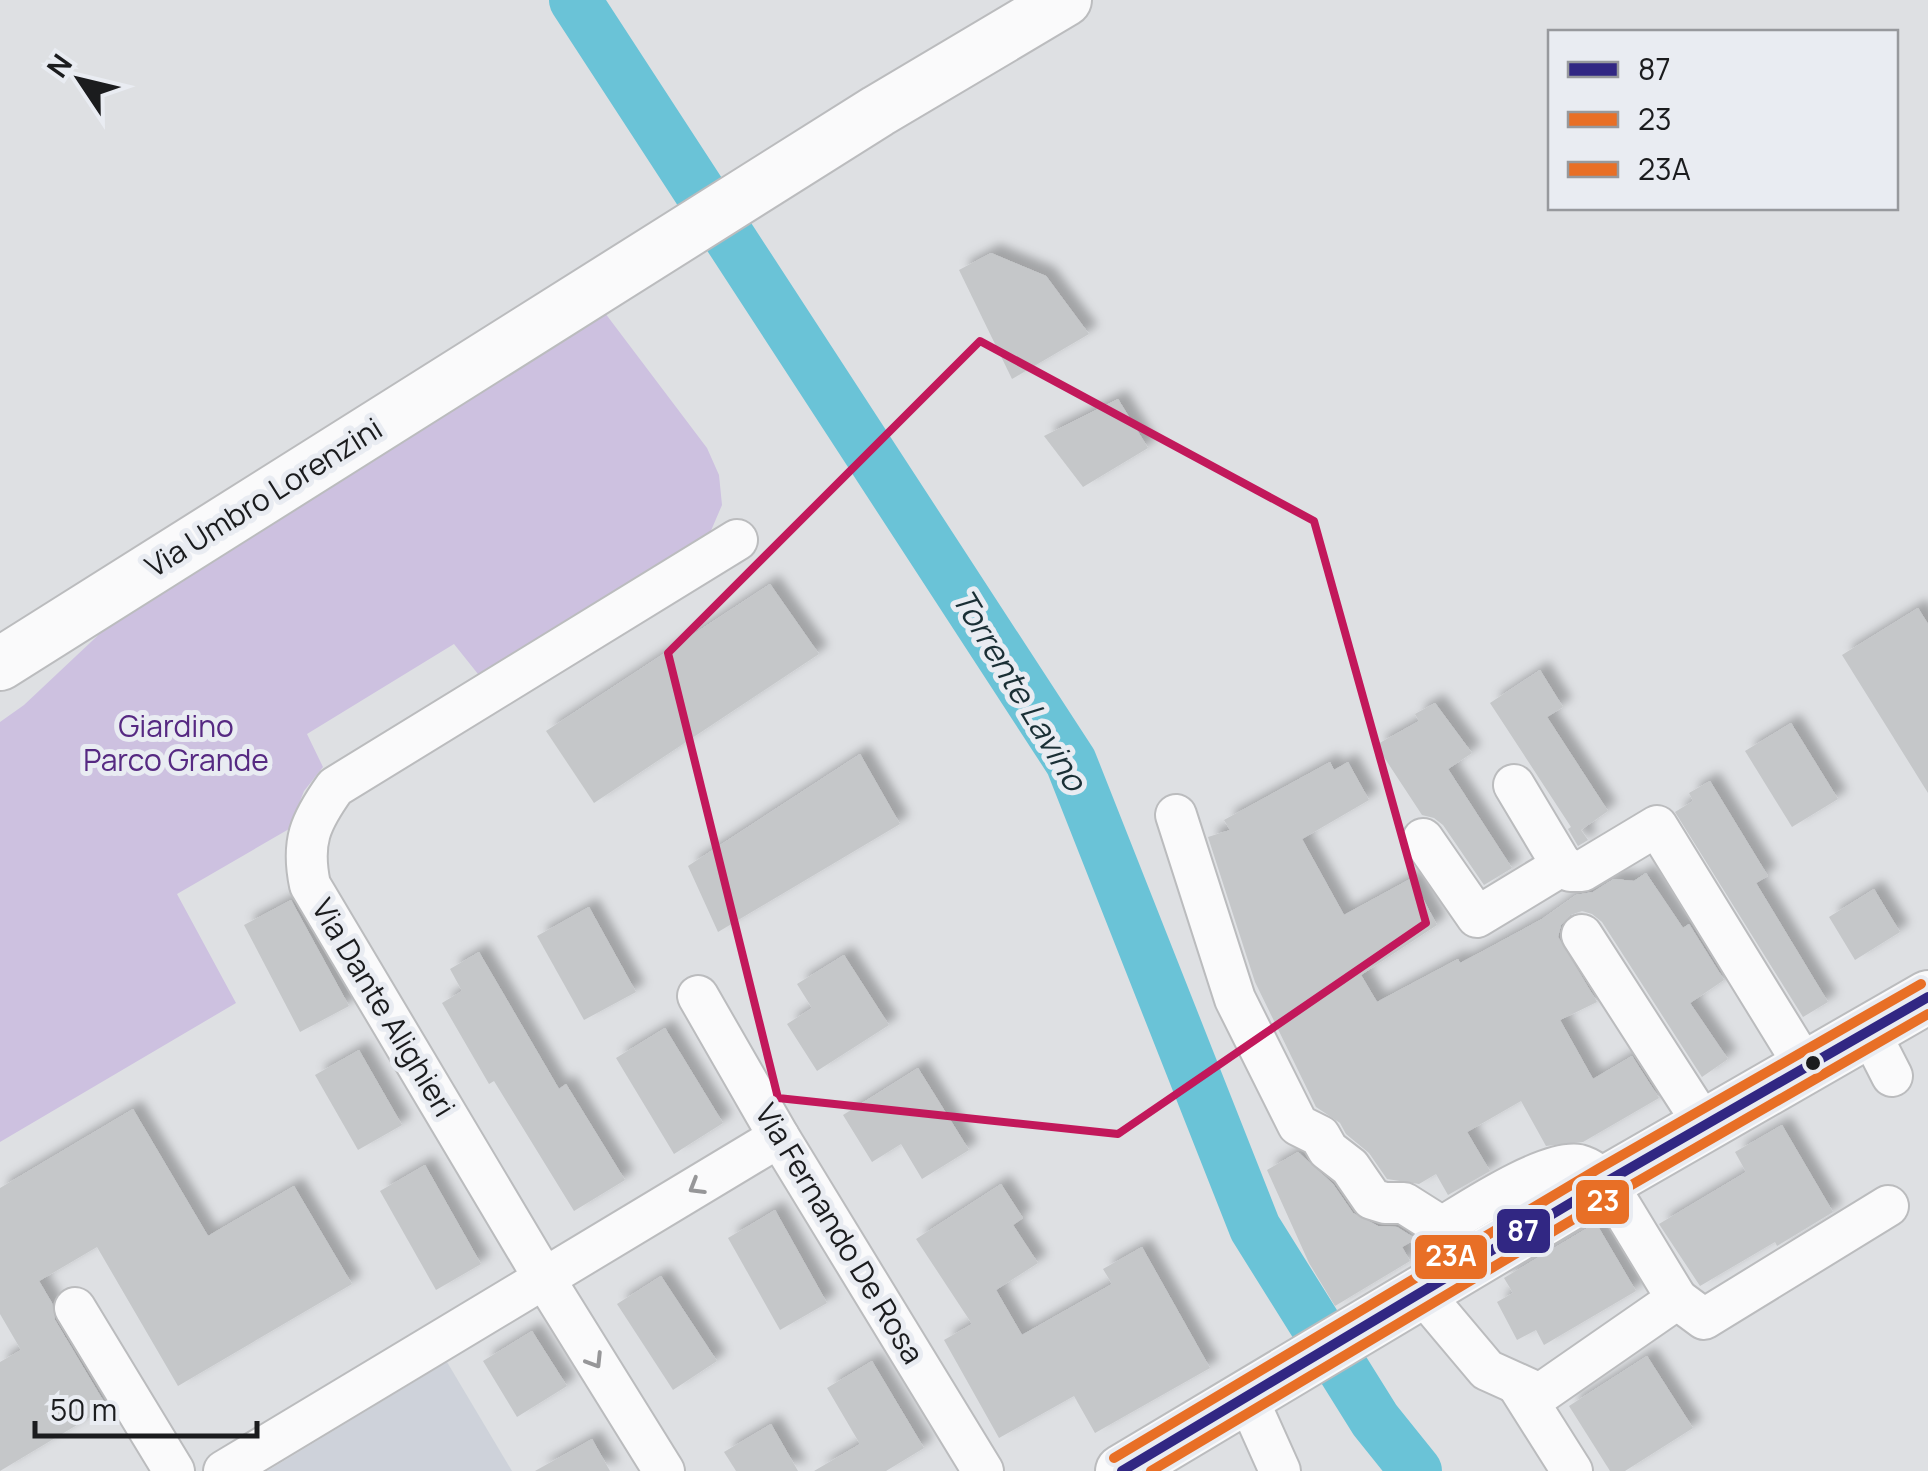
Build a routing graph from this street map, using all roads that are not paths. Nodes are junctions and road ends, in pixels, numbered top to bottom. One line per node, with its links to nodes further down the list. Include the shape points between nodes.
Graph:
1 (1065, 0): 3 (main road, Via Umbro Lorenzini)
2 (737, 540): 19 (street, Via Dante Alighieri, via 335,786 316,813 304,856 310,886)
3 (59, 627): 4 (main road); 5 (main road, Via Umbro Lorenzini); 6 (main road)
4 (0, 653)
5 (0, 664)
6 (0, 676)
7 (1514, 786): 10 (street)
8 (1176, 814): 17 (street, via 1235,999 1298,1124 1320,1136 1372,1199 1404,1203 1442,1228 1518,1183 1567,1166 1590,1169)
9 (1423, 839): 10 (street, via 1477,917)
10 (1564, 865): 14 (street, via 1582,872 1656,826)
11 (1582, 935): 15 (street)
12 (698, 996): 16 (street, Via Fernando De Rosa)
13 (1928, 997): 14 (main road, via 1881,1054)
14 (1806, 1068): 15 (main road)
15 (1705, 1126): 17 (main road)
16 (779, 1137): 19 (street, one-way to 19); 28 (street, Via Fernando De Rosa)
17 (1606, 1182): 20 (main road); 21 (street)
18 (1888, 1206): 21 (street, via 1704,1320)
19 (544, 1278): 26 (street); 27 (street, Via Dante Alighieri, one-way to 27)
20 (1423, 1294): 23 (street, via 1488,1370); 24 (main road)
21 (1677, 1300): 23 (street, via 1540,1394)
22 (76, 1308): 25 (street)
23 (1517, 1384): 31 (street)
24 (1256, 1390): 29 (main road); 30 (street)
25 (174, 1471)
26 (224, 1471)
27 (664, 1471)
28 (983, 1471)
29 (1122, 1471)
30 (1280, 1471)
31 (1572, 1471)

